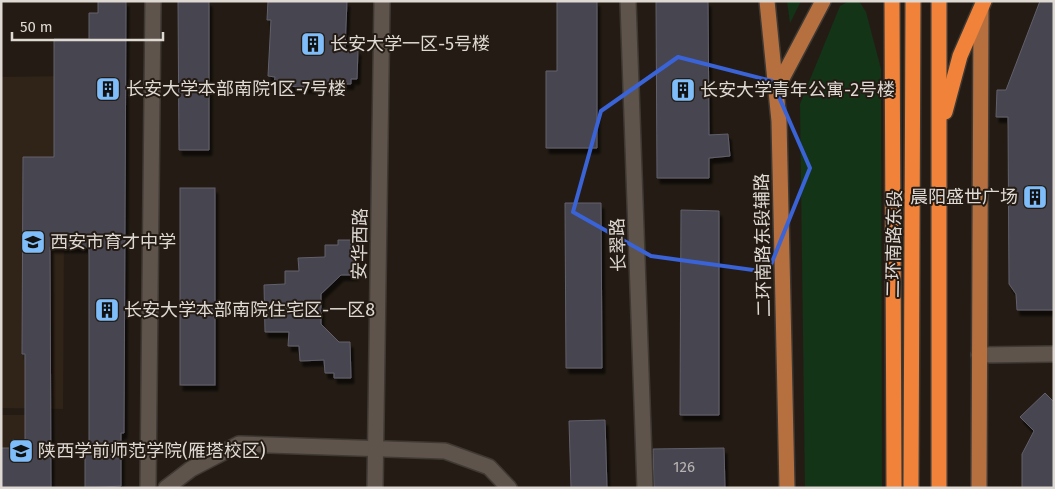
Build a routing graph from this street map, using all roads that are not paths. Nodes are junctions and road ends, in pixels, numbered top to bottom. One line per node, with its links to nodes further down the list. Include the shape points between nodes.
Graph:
1 (154, 1): 17 (street)
2 (382, 1): 16 (street, 安华西路)
3 (628, 1): 21 (street, 长翠路)
4 (766, 1): 10 (main road, 二环南路东段辅路)
5 (823, 1): 10 (main road)
6 (914, 1): 13 (highway, 二环南路东段)
7 (939, 1): 11 (highway)
8 (982, 4): 11 (highway, via 960,56); 15 (main road)
9 (890, 5): 12 (highway)
10 (776, 88): 22 (main road, 二环南路东段辅路, via 780,121)
11 (940, 133): 25 (highway)
12 (893, 138): 13 (highway); 23 (highway)
13 (913, 222): 24 (highway, 二环南路东段)
14 (1054, 354): 15 (street)
15 (979, 355): 26 (main road)
16 (375, 448): 18 (street, via 239,444 191,468); 19 (street, 安华西路); 20 (street, via 445,451 489,467)
17 (148, 488)
18 (166, 488)
19 (375, 488)
20 (509, 488)
21 (645, 488)
22 (786, 488)
23 (894, 488)
24 (911, 488)
25 (939, 488)
26 (979, 488)

